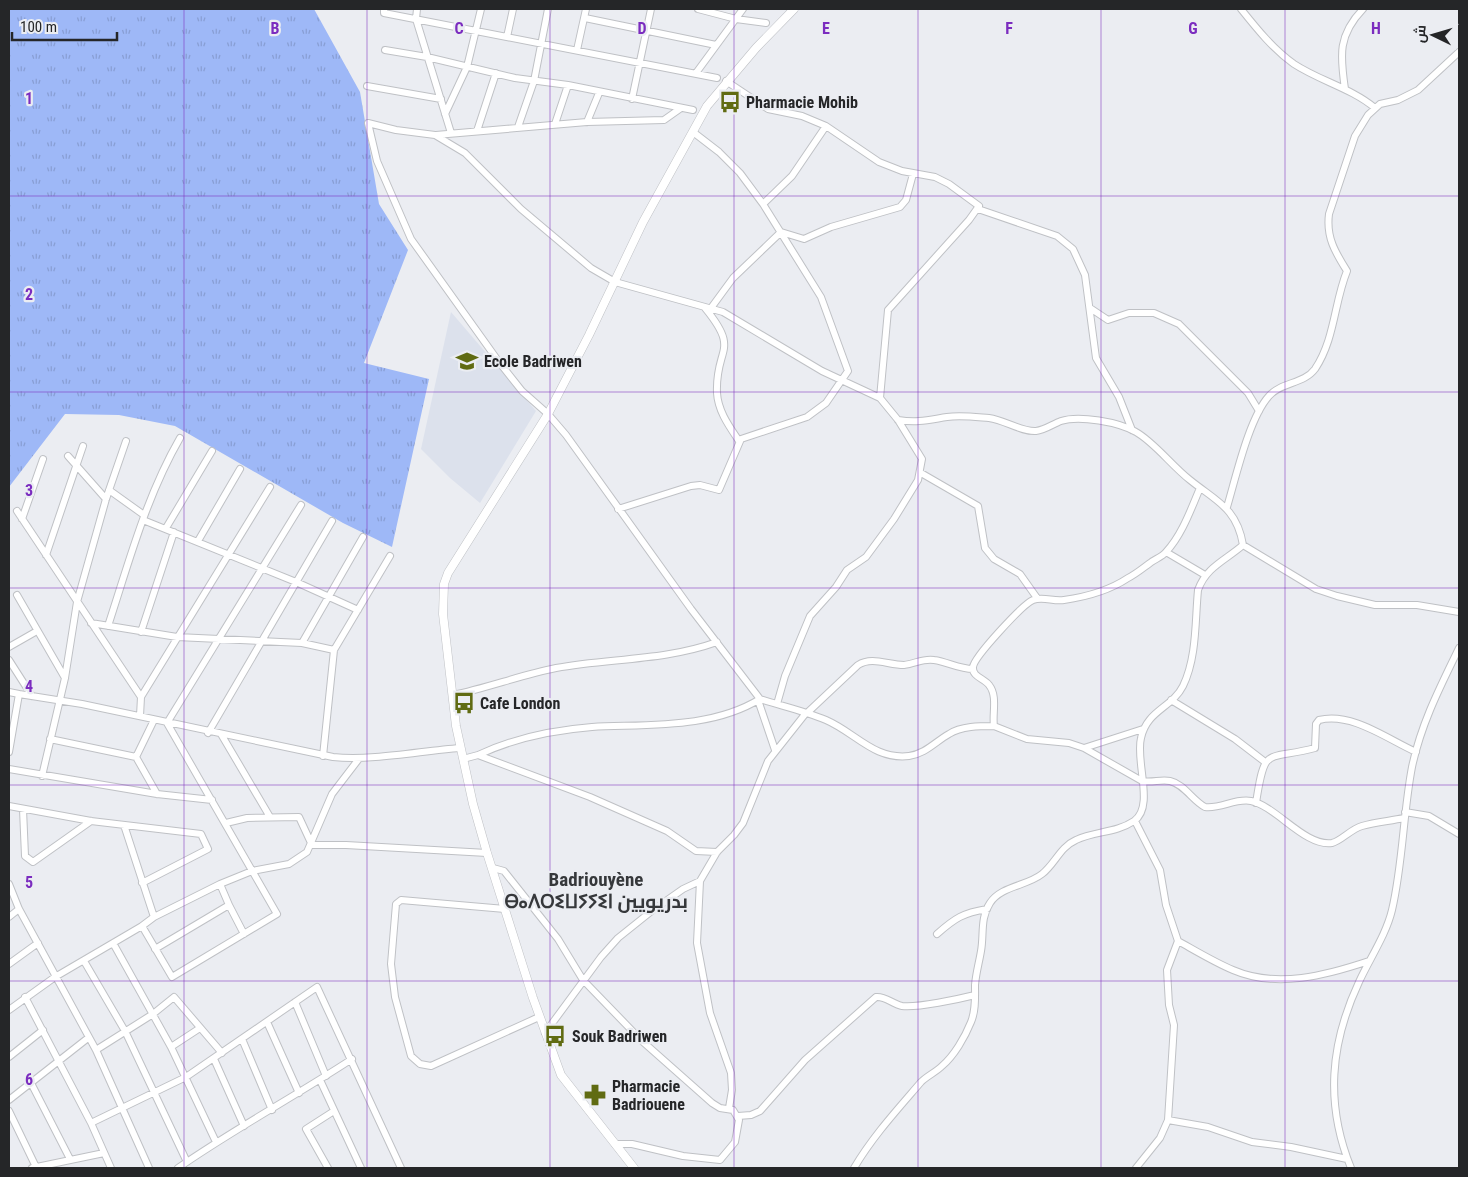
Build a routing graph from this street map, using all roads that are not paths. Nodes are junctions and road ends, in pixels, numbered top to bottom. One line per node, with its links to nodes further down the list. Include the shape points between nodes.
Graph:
1 (384, 9): 14 (street, via 384,13)
2 (417, 9): 14 (street)
3 (481, 9): 17 (street)
4 (513, 9): 19 (street)
5 (548, 9): 20 (street)
6 (586, 9): 13 (street)
7 (652, 9): 18 (street)
8 (700, 9): 15 (street)
9 (743, 9): 15 (street)
10 (794, 9): 32 (street)
11 (1241, 9): 35 (street, via 1259,32 1287,58)
12 (1363, 9): 35 (street, via 1350,24 1342,42)
13 (585, 18): 18 (street); 23 (street)
14 (416, 19): 17 (street); 25 (street)
15 (736, 19): 16 (street); 21 (street)
16 (766, 23)
17 (476, 31): 19 (street); 27 (street)
18 (647, 31): 21 (street); 26 (street)
19 (507, 37): 20 (street)
20 (541, 44): 23 (street); 31 (street)
21 (716, 45): 29 (street)
22 (385, 50): 25 (street)
23 (577, 50): 26 (street)
24 (1459, 52): 40 (street, via 1418,90)
25 (427, 57): 27 (street); 37 (street)
26 (640, 64): 29 (street); 38 (street)
27 (467, 67): 28 (street); 42 (street)
28 (496, 73): 31 (street); 47 (street)
29 (696, 73): 30 (street)
30 (717, 78)
31 (534, 80): 33 (street); 46 (street)
32 (726, 81): 45 (street, via 768,109 802,116); 48 (street)
33 (568, 85): 36 (street); 44 (street)
34 (367, 86): 37 (street)
35 (1344, 89): 40 (street)
36 (599, 93): 38 (street); 43 (street)
37 (441, 99): 42 (street)
38 (632, 99): 39 (street)
39 (681, 108): 41 (street); 43 (street, via 664,120)
40 (1375, 108): 60 (street, via 1355,136 1329,214 1332,246 1347,271 1326,347 1310,374 1276,390)
41 (692, 110)
42 (445, 114): 49 (street)
43 (587, 122): 44 (street)
44 (555, 124): 46 (street)
45 (826, 126): 51 (street, via 879,162); 52 (street, via 792,176)
46 (518, 127): 47 (street)
47 (477, 131): 49 (street)
48 (693, 132): 52 (street, via 740,173); 55 (street, via 642,222)
49 (451, 134): 50 (street)
50 (435, 135): 55 (street, via 465,153 547,232 591,268); 61 (street, via 368,123 377,161 411,238 499,362 522,391)
51 (913, 174): 53 (street, via 927,175 949,184 978,205); 54 (street, via 906,200 900,207 831,227 804,239)
52 (763, 204): 54 (street)
53 (978, 209): 57 (street, via 1048,232 1066,242 1085,275); 59 (street, via 888,310)
54 (780, 232): 56 (street); 58 (street, via 821,297 847,367)
55 (615, 282): 56 (street); 61 (street)
56 (707, 307): 58 (street, via 739,320); 66 (street, via 725,340 717,393 722,415)
57 (1090, 308): 60 (street, via 1108,320 1129,313 1154,313 1179,324 1248,393); 63 (street, via 1096,358 1119,397)
58 (843, 381): 59 (street); 66 (street, via 826,403 807,418)
59 (880, 398): 62 (street)
60 (1259, 411): 79 (street)
61 (548, 414): 80 (street); 120 (street, via 444,584 443,625)
62 (898, 420): 63 (street, via 989,418 1037,431 1062,421 1078,419 1096,420); 73 (street, via 919,452)
63 (1132, 430): 75 (street)
64 (180, 438): 82 (street, via 162,470)
65 (126, 441): 76 (street)
66 (739, 441): 80 (street, via 719,490 690,486)
67 (83, 446): 71 (street)
68 (212, 452): 85 (street)
69 (68, 456): 71 (street)
70 (43, 459): 83 (street)
71 (77, 466): 77 (street); 92 (street)
72 (240, 469): 88 (street)
73 (921, 473): 99 (street, via 978,506 985,548 994,559 1020,574); 126 (street, via 908,499 870,551 847,570 810,616)
74 (270, 487): 91 (street)
75 (1200, 488): 79 (street); 90 (street)
76 (109, 490): 77 (street); 82 (street)
77 (106, 499): 100 (street)
78 (301, 505): 94 (street)
79 (1227, 507): 89 (street, via 1239,527)
80 (618, 509): 110 (street)
81 (17, 511): 83 (street)
82 (143, 517): 85 (street); 104 (street)
83 (22, 519): 92 (street)
84 (332, 521): 96 (street)
85 (166, 528): 86 (street)
86 (174, 532): 88 (street); 106 (street)
87 (363, 537): 98 (street)
88 (198, 541): 91 (street)
89 (1243, 545): 95 (street); 102 (street, via 1316,589 1337,596 1376,606 1417,605)
90 (1166, 552): 95 (street); 99 (street, via 1128,579 1090,595 1060,601)
91 (228, 554): 94 (street); 107 (street)
92 (46, 555): 100 (street)
93 (390, 556): 101 (street)
94 (263, 568): 96 (street); 108 (street)
95 (1205, 575): 125 (street, via 1198,590 1195,638 1188,672 1182,687)
96 (296, 582): 98 (street); 109 (street)
97 (17, 595): 105 (street)
98 (328, 598): 101 (street); 111 (street)
99 (1037, 598): 116 (street, via 1013,616 979,655)
100 (76, 602): 103 (street); 117 (street)
101 (358, 610): 114 (street)
102 (1459, 612)
103 (91, 623): 104 (street); 122 (street)
104 (108, 626): 106 (street)
105 (37, 631): 112 (street); 117 (street)
106 (141, 632): 107 (street)
107 (177, 637): 108 (street); 122 (street)
108 (220, 638): 109 (street); 130 (street)
109 (262, 640): 111 (street); 133 (street)
110 (717, 642): 120 (street, via 650,659 556,668); 124 (street)
111 (302, 643): 114 (street)
112 (9, 647)
113 (1459, 648): 140 (street, via 1423,724)
114 (334, 650): 143 (street)
115 (9, 660): 121 (street)
116 (972, 669): 127 (street, via 926,660 900,665 864,661); 131 (street, via 993,692)
117 (65, 678): 123 (street)
118 (9, 692): 119 (street)
119 (19, 694): 121 (street); 139 (street)
120 (452, 695): 136 (street)
121 (32, 696): 123 (street)
122 (141, 696): 128 (street)
123 (60, 700): 128 (street); 135 (street)
124 (759, 700): 126 (street); 138 (street); 141 (street, via 708,719 554,733 510,742)
125 (1171, 700): 132 (street, via 1155,712); 146 (street, via 1235,739)
126 (777, 704): 127 (street)
127 (806, 713): 131 (street, via 840,727 868,748 896,757 918,754 960,729); 138 (street)
128 (140, 716): 129 (street)
129 (154, 720): 130 (street); 142 (street)
130 (167, 723): 133 (street); 151 (street)
131 (994, 726): 137 (street, via 1027,739 1069,743)
132 (1143, 729): 137 (street); 149 (street, via 1139,759)
133 (208, 732): 134 (street)
134 (221, 734): 143 (street); 156 (street)
135 (50, 739): 142 (street); 148 (street)
136 (460, 748): 144 (street); 145 (street)
137 (1084, 748): 149 (street)
138 (776, 750): 163 (street, via 761,776 743,823)
139 (9, 752)
140 (1416, 752): 146 (street, via 1365,727 1336,718 1316,724 1315,748 1273,756); 155 (street)
141 (478, 755): 144 (street); 163 (street, via 667,831 696,851)
142 (136, 756): 150 (street)
143 (323, 756): 145 (street)
144 (463, 759): 164 (street)
145 (358, 760): 162 (street, via 332,794)
146 (1265, 762): 152 (street)
147 (9, 769): 148 (street)
148 (42, 776): 150 (street)
149 (1142, 781): 152 (street, via 1170,781 1205,807 1243,800); 158 (street, via 1144,804)
150 (157, 794): 151 (street)
151 (212, 800): 159 (street)
152 (1256, 803): 155 (street, via 1300,832 1327,843 1335,842 1348,831)
153 (9, 806): 154 (street)
154 (23, 809): 157 (street); 157 (street, via 25,856 33,862)
155 (1404, 815): 161 (street, via 1429,816); 185 (street, via 1392,910)
156 (270, 817): 159 (street); 162 (street, via 299,817)
157 (91, 821): 160 (street)
158 (1135, 821): 174 (street, via 1109,832 1075,840 1061,851 1043,874 998,895); 180 (street, via 1160,870 1166,905)
159 (226, 823): 166 (street)
160 (124, 825): 168 (street); 168 (street, via 201,834 208,850)
161 (1459, 834)
162 (312, 845): 164 (street); 166 (street, via 288,864)
163 (716, 852): 167 (street)
164 (487, 853): 165 (street)
165 (493, 868): 172 (street); 188 (street, via 504,871 558,939)
166 (252, 871): 170 (street); 178 (street, via 277,914)
167 (700, 881): 188 (street, via 635,923 618,938); 215 (street, via 697,943 710,1012 731,1073)
168 (142, 883): 176 (street)
169 (9, 884): 173 (street)
170 (220, 884): 171 (street); 176 (street)
171 (229, 905): 178 (street); 183 (street)
172 (505, 908): 194 (street); 194 (street, via 401,900 396,904 391,964 395,997 412,1056 420,1064 431,1066)
173 (19, 909): 175 (street); 181 (street)
174 (987, 909): 179 (street, via 966,913); 189 (street)
175 (9, 917)
176 (154, 917): 177 (street)
177 (142, 926): 182 (street); 183 (street)
178 (244, 934): 183 (street, via 172,977)
179 (937, 934)
180 (1178, 942): 185 (street, via 1234,971 1261,977 1297,980); 221 (street, via 1167,970 1174,1025)
181 (38, 943): 186 (street); 187 (street)
182 (113, 943): 184 (street); 193 (street)
183 (155, 949)
184 (84, 961): 187 (street); 198 (street)
185 (1370, 961): 228 (street, via 1350,1002 1334,1068 1333,1097)
186 (9, 964)
187 (55, 977): 190 (street); 200 (street)
188 (584, 980): 199 (street); 215 (street, via 642,1040 694,1087 720,1108)
189 (975, 995): 220 (street, via 917,1007 901,1006 876,997 805,1060 760,1111); 238 (street, via 971,1023 947,1062 899,1106)
190 (25, 997): 192 (street); 197 (street)
191 (295, 1002): 195 (street); 207 (street, via 317,987); 210 (street)
192 (9, 1010)
193 (153, 1014): 196 (street, via 174,998); 198 (street); 202 (street)
194 (539, 1017): 199 (street)
195 (267, 1022): 201 (street); 213 (street)
196 (200, 1028): 202 (street); 204 (street)
197 (43, 1030): 205 (street); 208 (street)
198 (125, 1031): 203 (street); 212 (street)
199 (545, 1033): 225 (street, via 561,1075)
200 (88, 1038): 203 (street); 208 (street)
201 (242, 1039): 204 (street); 217 (street)
202 (171, 1048): 209 (street)
203 (96, 1050): 216 (street)
204 (222, 1053): 206 (street)
205 (9, 1057)
206 (214, 1059): 209 (street); 223 (street)
207 (352, 1059): 210 (street); 236 (street)
208 (60, 1061): 211 (street); 222 (street)
209 (186, 1077): 212 (street); 224 (street)
210 (323, 1078): 213 (street); 219 (street)
211 (31, 1083): 214 (street); 227 (street)
212 (156, 1093): 216 (street); 229 (street)
213 (299, 1093): 217 (street)
214 (9, 1100)
215 (729, 1108): 220 (street)
216 (123, 1110): 222 (street); 232 (street)
217 (272, 1110): 223 (street)
218 (9, 1111): 230 (street)
219 (334, 1111): 234 (street, via 306,1129); 235 (street)
220 (738, 1116): 225 (street, via 734,1142 720,1160 683,1156 632,1144)
221 (1168, 1120): 228 (street, via 1208,1127 1252,1142); 239 (street, via 1160,1138)
222 (91, 1124): 226 (street)
223 (244, 1126): 224 (street)
224 (216, 1142): 229 (street)
225 (614, 1144): 237 (street)
226 (104, 1154): 227 (street); 231 (street)
227 (70, 1159): 230 (street)
228 (1347, 1159): 240 (street)
229 (187, 1162): 233 (street)
230 (34, 1168)
231 (111, 1168)
232 (149, 1168)
233 (178, 1168)
234 (328, 1168)
235 (361, 1168)
236 (402, 1168)
237 (634, 1168)
238 (854, 1168)
239 (1136, 1168)
240 (1351, 1168)

